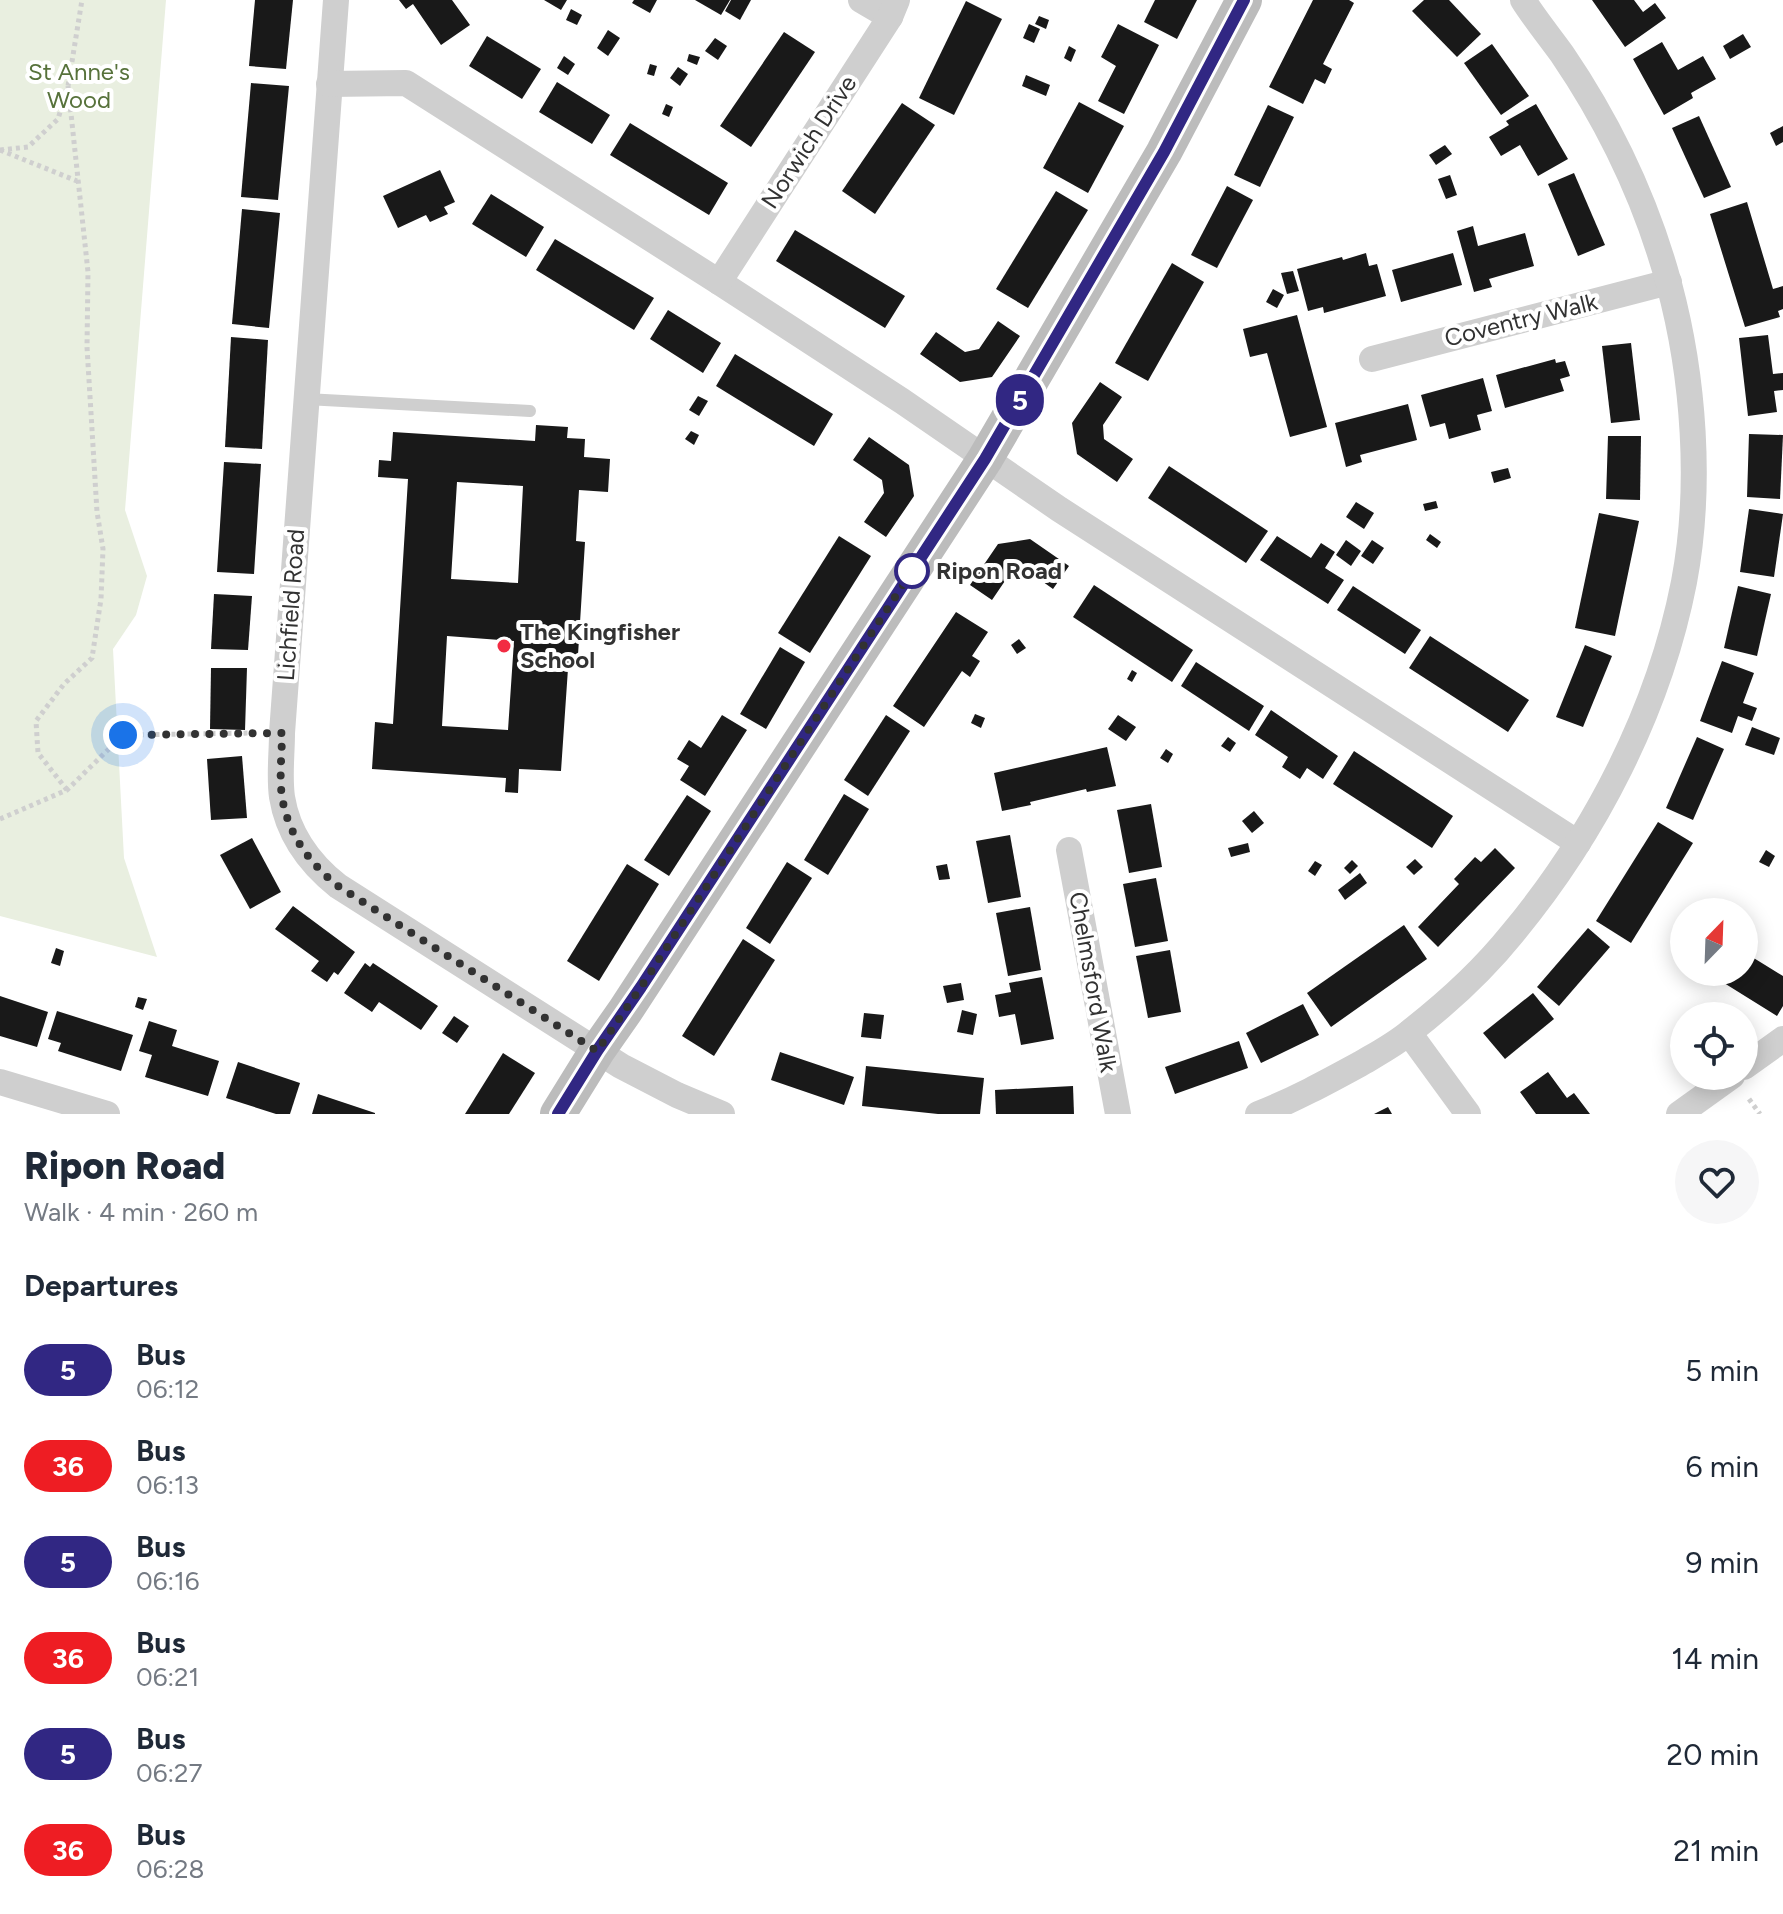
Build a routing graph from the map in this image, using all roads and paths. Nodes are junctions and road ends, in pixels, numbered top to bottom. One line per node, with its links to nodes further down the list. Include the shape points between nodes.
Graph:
1 (82, 0): 8 (path)
2 (336, 0): 7 (street, Lichfield Road)
3 (861, 0): 6 (street)
4 (1244, 0): 16 (street, via 1164,152)
5 (1523, 0): 12 (street, via 1613,140)
6 (893, 8): 11 (street, Norwich Drive)
7 (329, 84): 11 (street, via 406,83); 14 (street, Lichfield Road)
8 (68, 86): 9 (path, via 58,119 28,147); 10 (path)
9 (0, 150): 10 (path)
10 (77, 181): 18 (path, via 88,272 101,599 92,658 36,721 38,753)
11 (719, 282): 16 (street)
12 (1669, 282): 13 (street, Coventry Walk); 20 (street, via 1692,415 1686,567 1656,681 1628,750)
13 (1372, 359)
14 (306, 399): 15 (lane); 17 (street, Lichfield Road)
15 (530, 411)
16 (985, 459): 20 (street); 24 (street)
17 (282, 733): 18 (path, via 123,735); 24 (street, Lichfield Road, via 285,810 305,854 326,876)
18 (67, 790): 19 (path)
19 (0, 819)
20 (1578, 843): 22 (street, via 1511,936)
21 (1069, 850): 31 (street, Chelmsford Walk)
22 (1409, 1033): 32 (street, via 1326,1083); 33 (street)
23 (1783, 1039): 25 (street)
24 (597, 1051): 29 (street); 30 (street, Lichfield Road)
25 (1758, 1057)
26 (0, 1082): 28 (street)
27 (1712, 1090): 34 (street)
28 (107, 1114)
29 (558, 1114)
30 (722, 1114)
31 (1118, 1114)
32 (1258, 1114)
33 (1468, 1114)
34 (1679, 1114)

